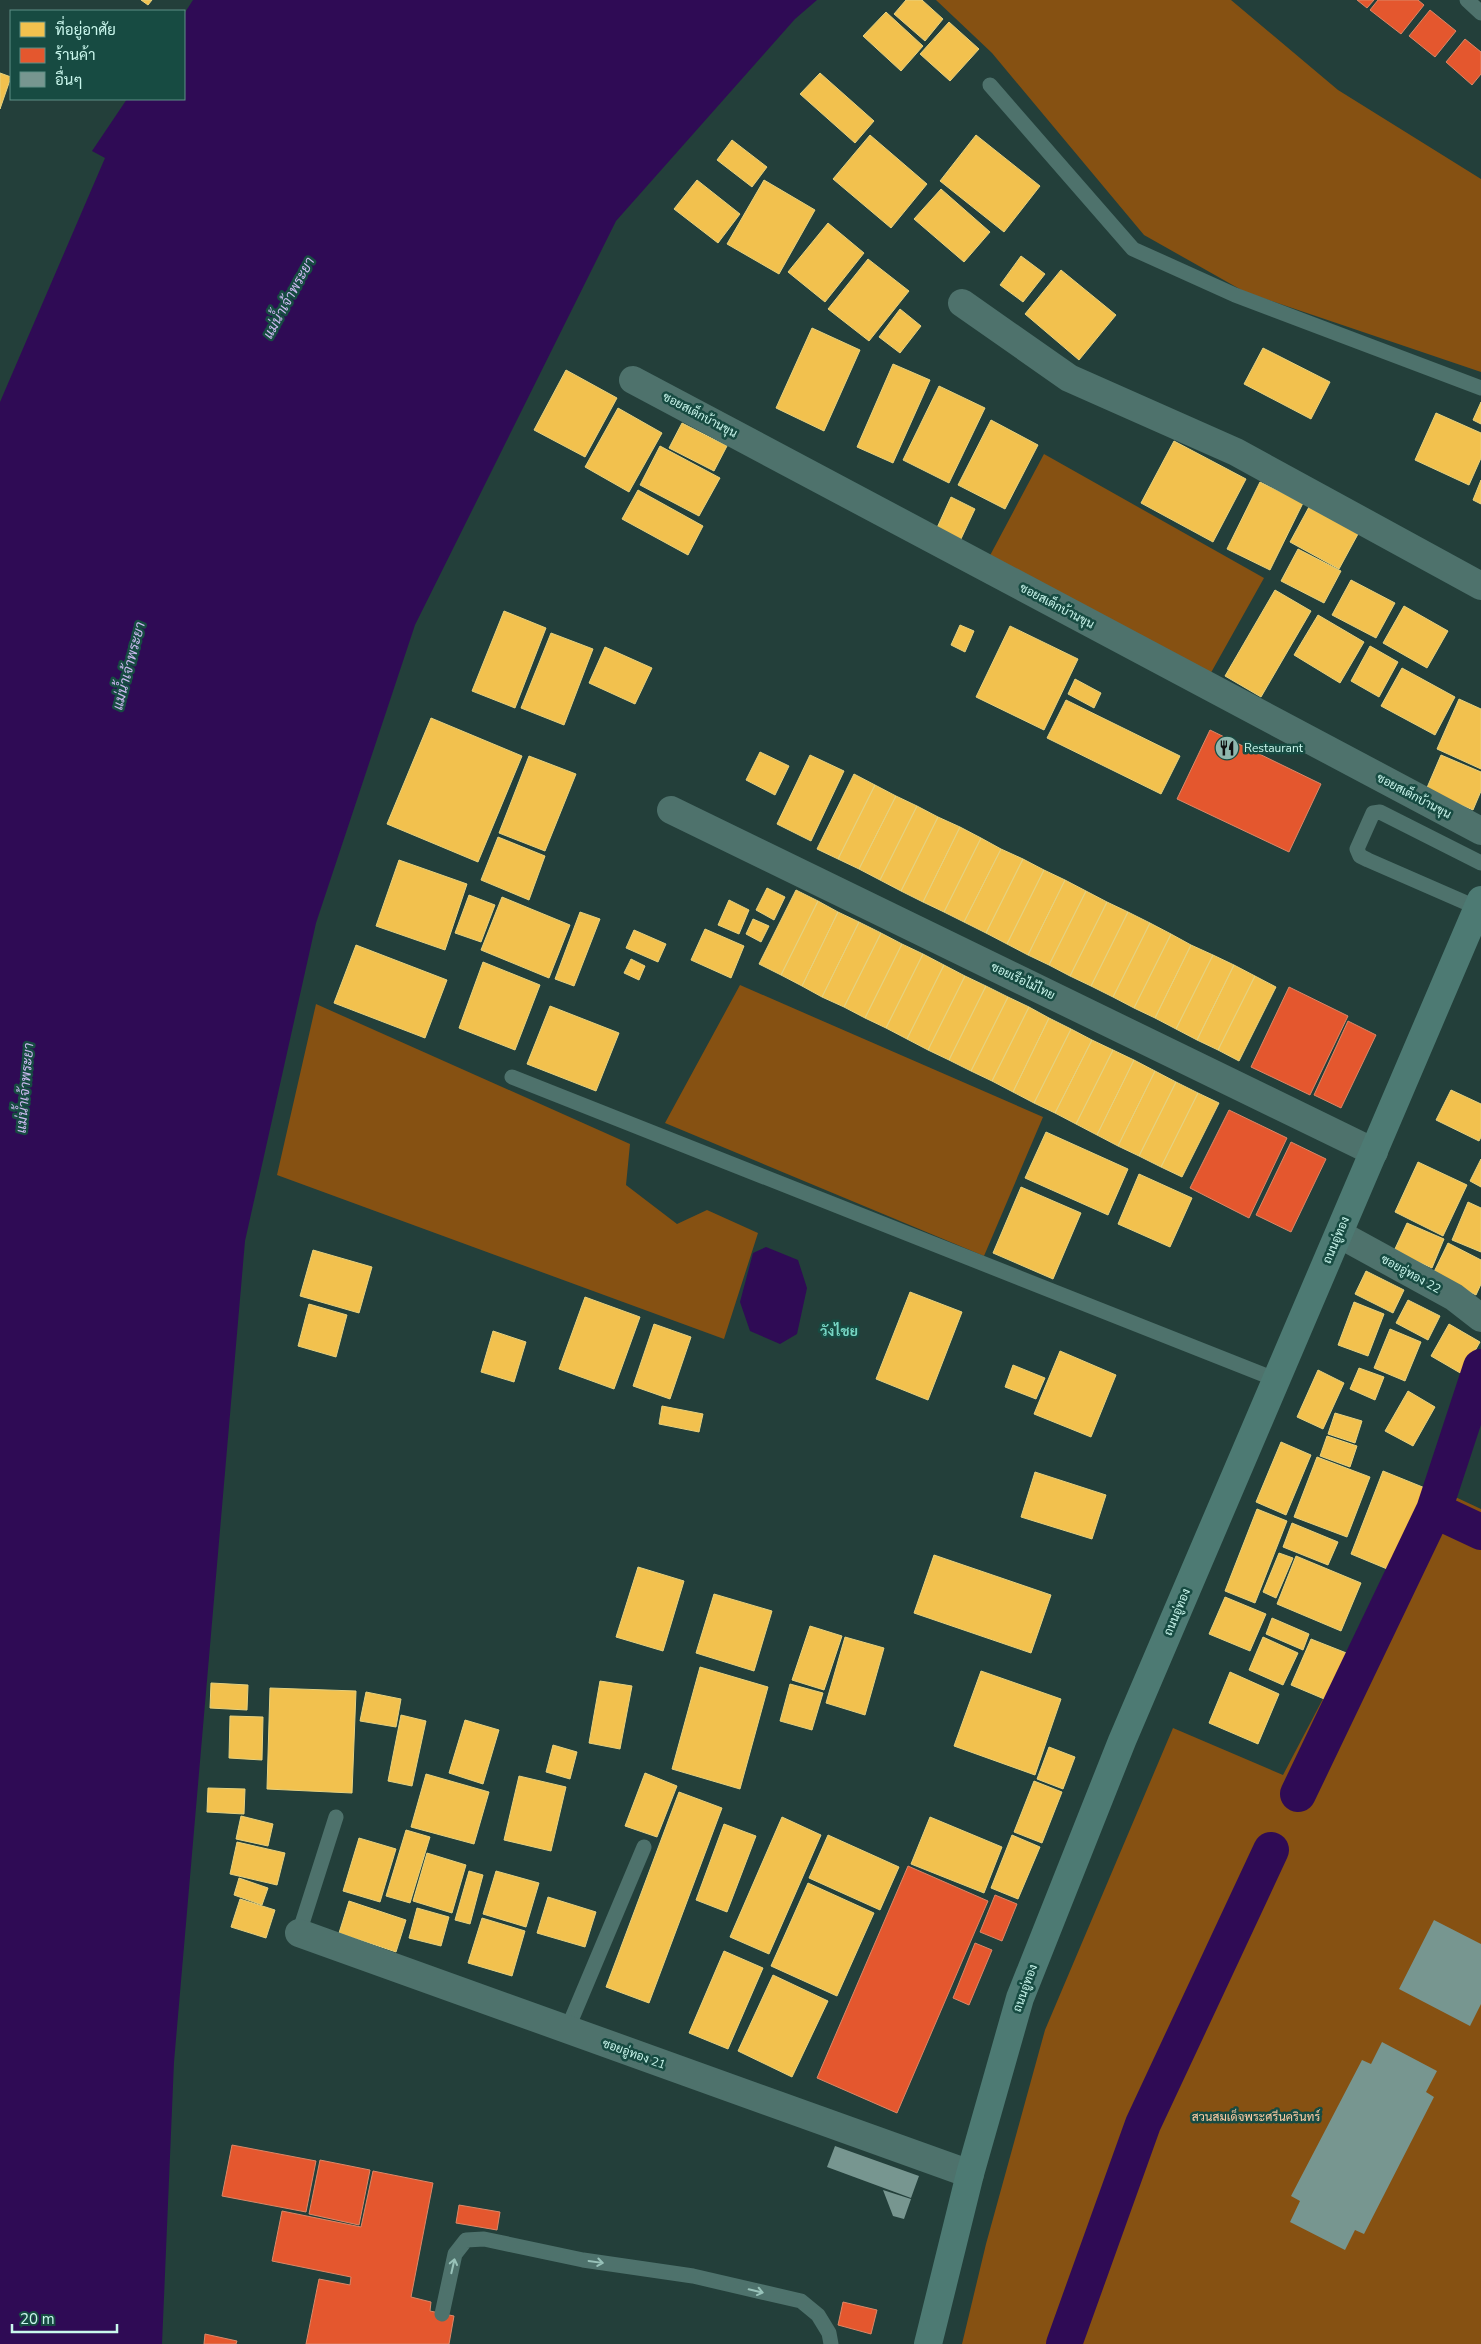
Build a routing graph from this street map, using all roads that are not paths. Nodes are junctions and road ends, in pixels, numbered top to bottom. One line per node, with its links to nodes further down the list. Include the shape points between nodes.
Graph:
1 (1466, 0): 2 (lane)
2 (1481, 13)
3 (990, 85): 6 (lane, via 1133,249 1235,295)
4 (962, 303): 7 (street, via 1068,378 1236,452)
5 (633, 380): 9 (street, ซอยสเต็กบ้านขุน)
6 (1481, 388)
7 (1481, 586)
8 (671, 810): 13 (street, ซอยเรือไม้ไทย)
9 (1481, 831)
10 (1481, 863): 11 (lane, via 1380,812 1373,813 1357,848 1360,856 1368,860)
11 (1479, 904): 13 (main road, ถนนอู่ทอง)
12 (512, 1076): 16 (lane)
13 (1374, 1152): 14 (main road, ถนนอู่ทอง)
14 (1339, 1234): 15 (street, ซอยอู่ทอง 22, via 1454,1297); 16 (main road, ถนนอู่ทอง)
15 (1481, 1318)
16 (1277, 1380): 21 (main road, ถนนอู่ทอง, via 1122,1741 1020,1998)
17 (336, 1817): 19 (lane)
18 (644, 1847): 20 (lane)
19 (299, 1933): 20 (street, ซอยอู่ทอง 21)
20 (567, 2030): 21 (street, ซอยอู่ทอง 21)
21 (970, 2174): 24 (main road, ถนนอู่ทอง)
22 (442, 2314): 23 (lane, one-way to 23, via 455,2254 466,2240 484,2239 583,2260 693,2276 800,2301 818,2315 829,2333)
23 (831, 2344)
24 (928, 2344)

